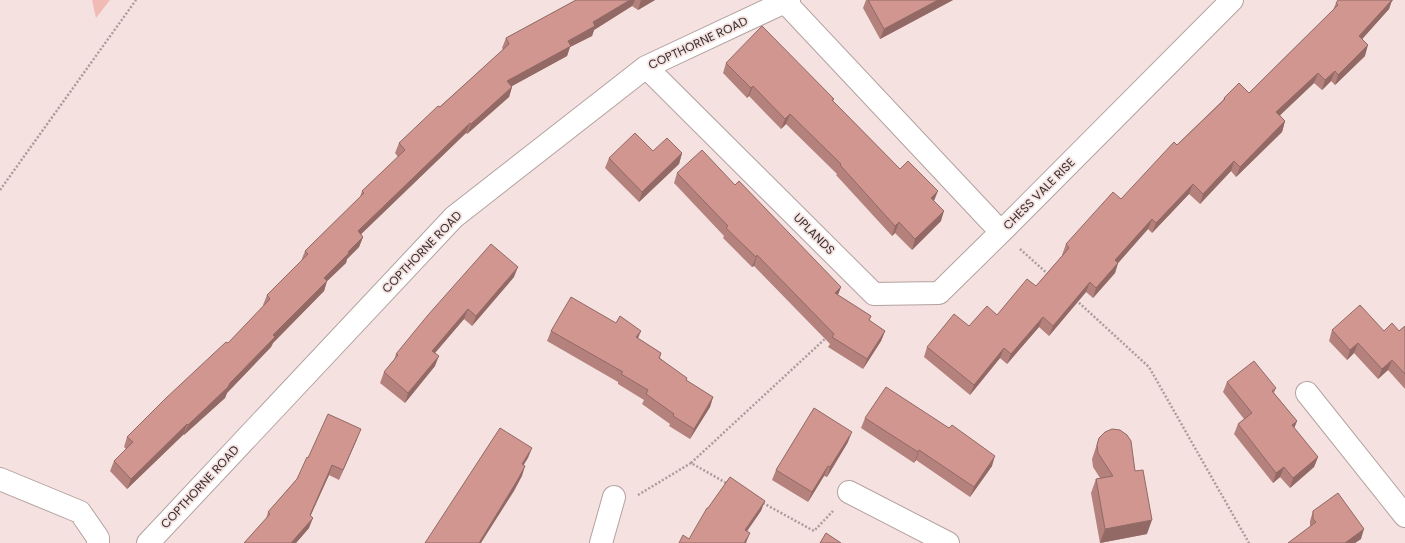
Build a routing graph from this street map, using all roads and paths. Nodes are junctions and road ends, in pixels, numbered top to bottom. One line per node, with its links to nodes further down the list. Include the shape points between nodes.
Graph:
1 (136, 0): 5 (path)
2 (1232, 0): 6 (street, CHESS VALE RISE)
3 (787, 1): 4 (street, COPTHORNE ROAD); 6 (street, CHESS VALE RISE)
4 (646, 67): 6 (street, UPLANDS, via 874,294 939,293); 19 (street, COPTHORNE ROAD, via 454,217)
5 (0, 190)
6 (1001, 232): 7 (path)
7 (1054, 281)
8 (1072, 297): 22 (path, via 1149,367)
9 (828, 336): 11 (path)
10 (1307, 393): 17 (street)
11 (691, 463): 13 (path); 15 (path, via 638,495)
12 (0, 479): 18 (street, via 80,512 98,538)
13 (732, 486)
14 (849, 492): 16 (path, via 814,531); 21 (street)
15 (614, 497): 20 (street)
16 (760, 501)
17 (1405, 516)
18 (98, 543)
19 (148, 543)
20 (601, 543)
21 (948, 543)
22 (1250, 543)

